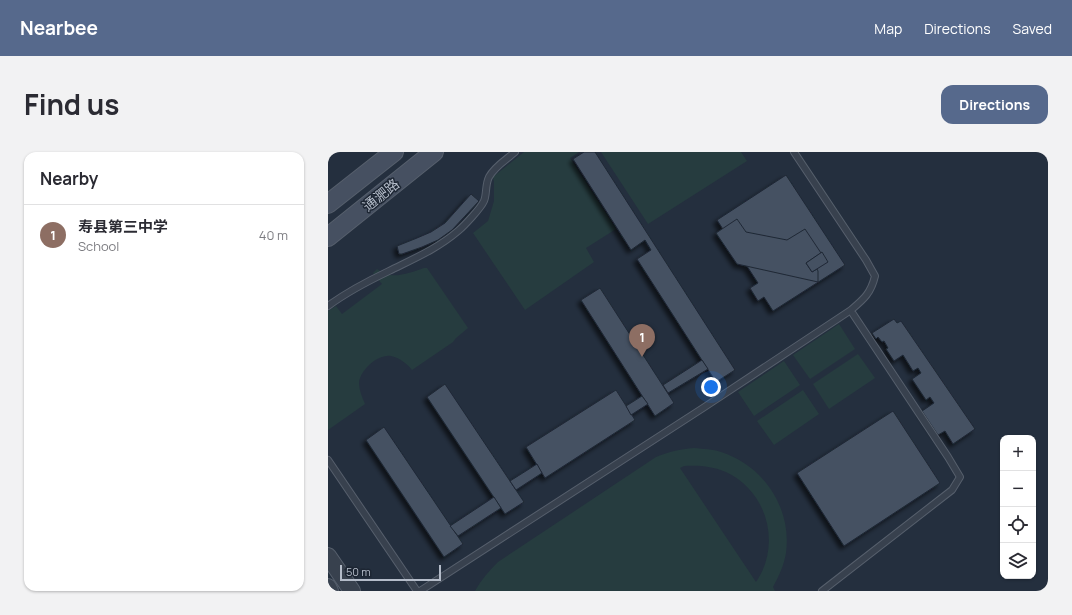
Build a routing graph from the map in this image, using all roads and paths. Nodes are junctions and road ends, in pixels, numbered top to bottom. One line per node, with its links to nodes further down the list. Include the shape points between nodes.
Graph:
1 (394, 152): 5 (main road, 通淝路)
2 (434, 152): 6 (main road, 通淝路)
3 (515, 152): 7 (lane, via 489,177 484,201 459,230 442,244 362,284)
4 (794, 152): 15 (lane, via 875,276 872,287 862,300 851,310 703,408)
5 (328, 204)
6 (328, 237)
7 (328, 306)
8 (853, 314): 16 (lane, via 960,477 952,490)
9 (328, 460): 14 (lane)
10 (328, 556): 13 (street)
11 (328, 587): 12 (street)
12 (330, 591)
13 (352, 591)
14 (416, 591)
15 (420, 591)
16 (822, 591)

